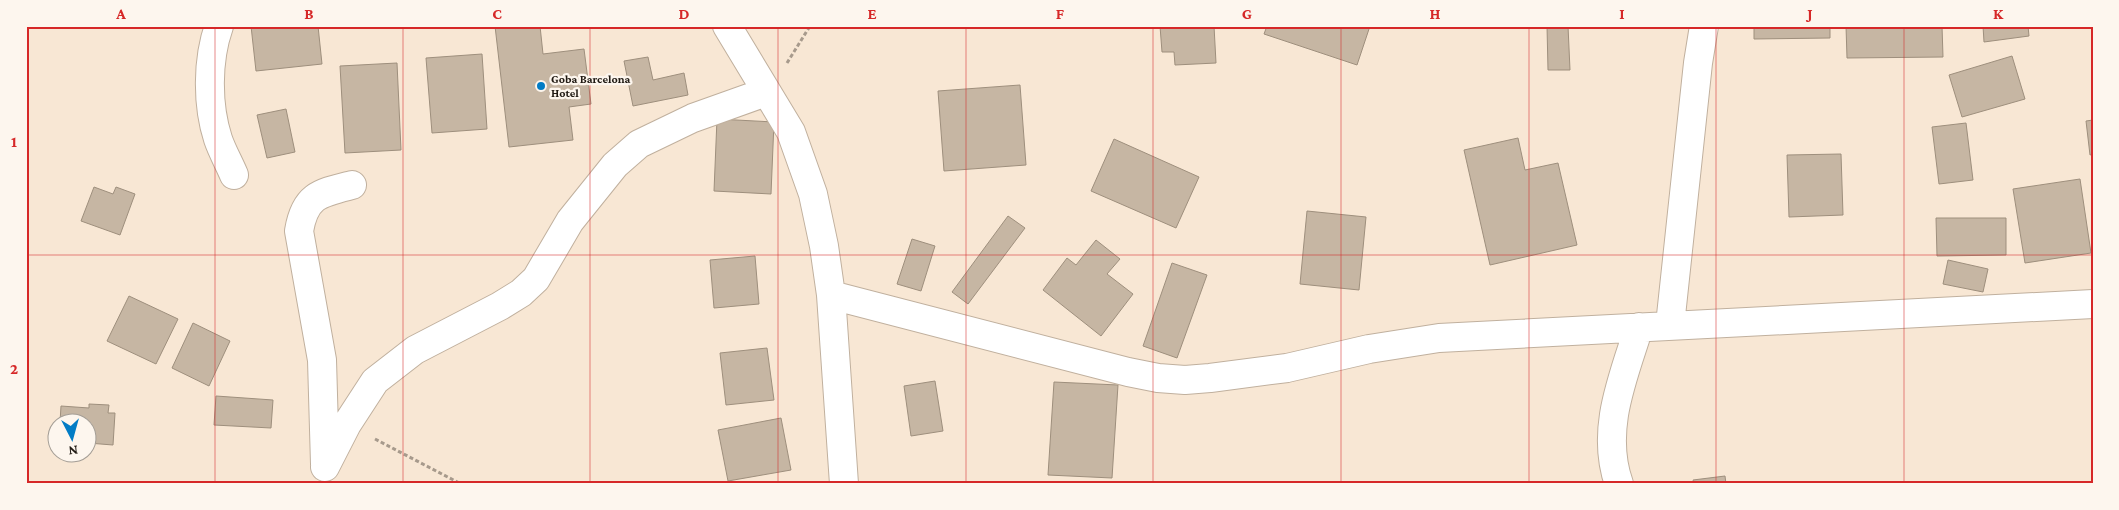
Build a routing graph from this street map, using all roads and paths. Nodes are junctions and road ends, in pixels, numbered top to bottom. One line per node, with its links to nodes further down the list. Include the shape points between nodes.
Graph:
1 (219, 26): 6 (street, via 214,41 210,94 218,138)
2 (726, 26): 5 (street)
3 (810, 26): 5 (path)
4 (1704, 26): 10 (street)
5 (766, 92): 8 (street, via 791,132 813,194); 12 (street, via 693,118 639,144 615,165 570,221 536,279 500,306 415,350 375,382)
6 (234, 175)
7 (352, 184): 13 (street, via 320,193 305,210 299,231 322,360)
8 (831, 295): 11 (street, via 1128,372 1185,380 1287,368 1370,349 1439,338); 15 (street)
9 (2093, 304): 10 (street)
10 (1670, 325): 11 (street)
11 (1639, 326): 16 (street, via 1615,405 1611,440)
12 (347, 424): 13 (street); 14 (path)
13 (326, 476)
14 (461, 484)
15 (844, 484)
16 (1619, 484)

